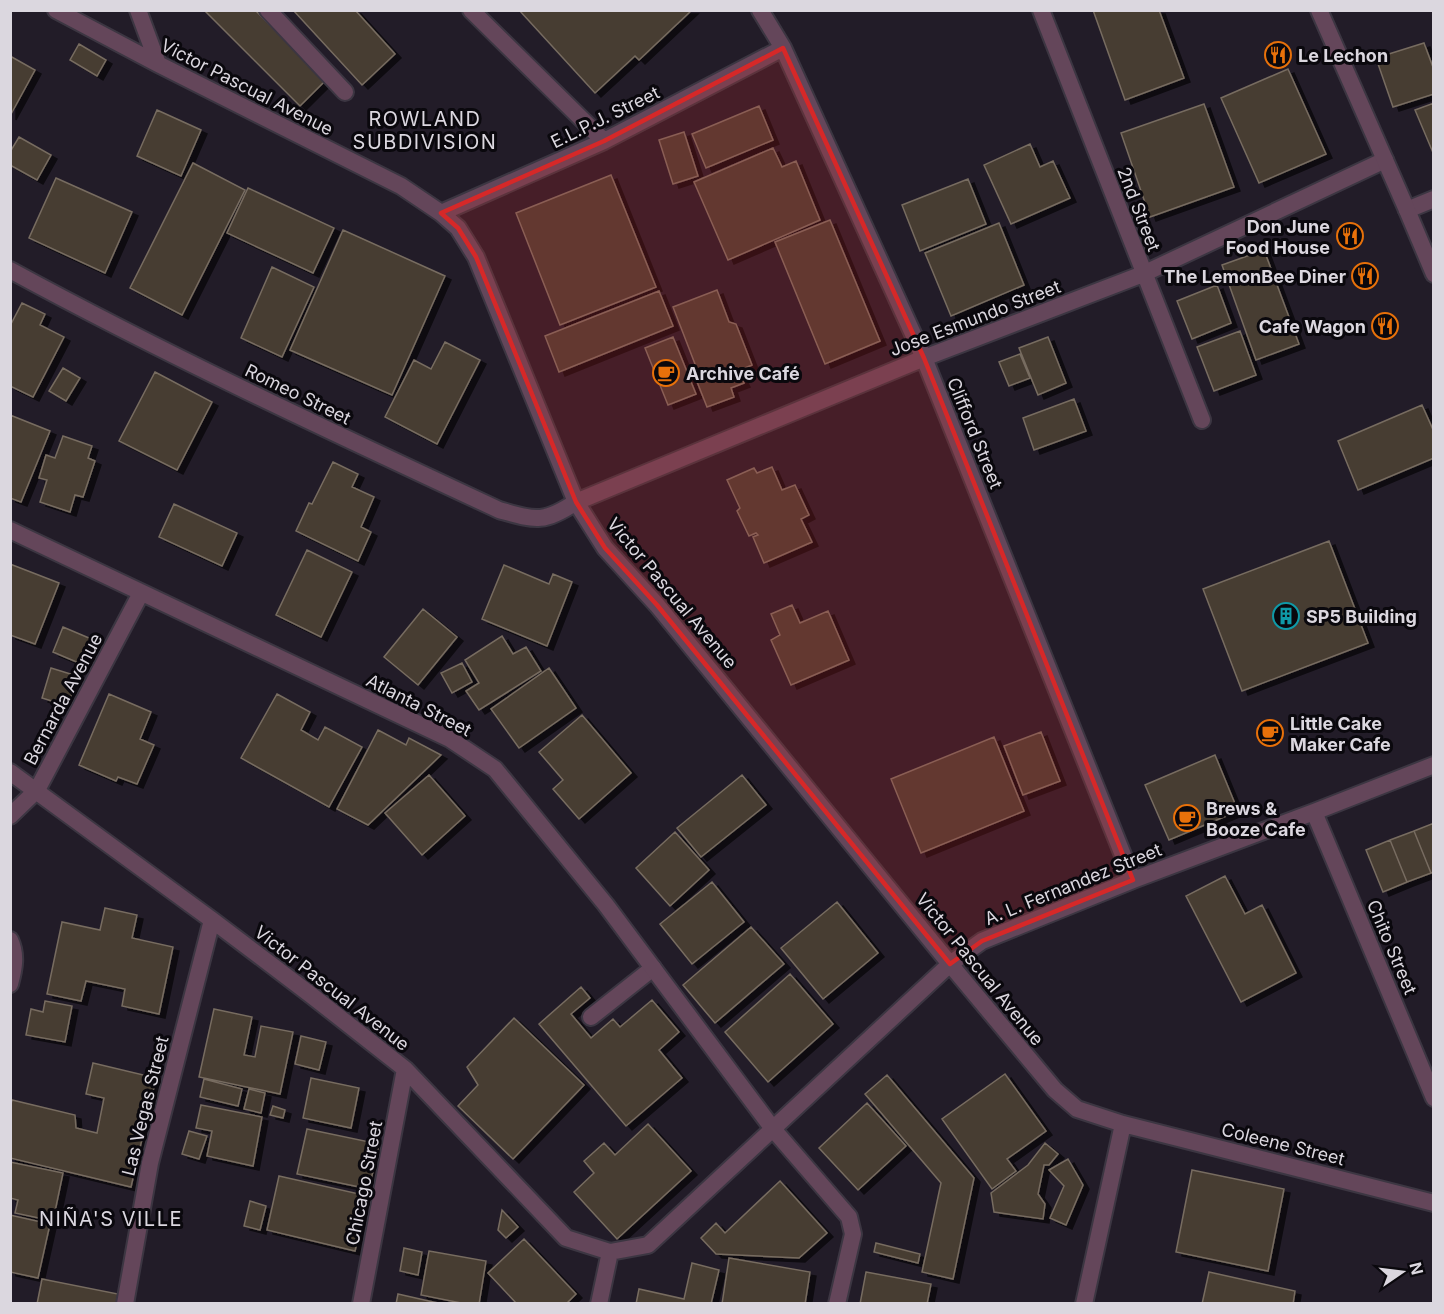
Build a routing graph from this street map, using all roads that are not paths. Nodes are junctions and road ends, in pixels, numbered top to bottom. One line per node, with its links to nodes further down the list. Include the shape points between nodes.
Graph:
1 (56, 10): 9 (street, Victor Pascual Avenue)
2 (138, 10): 9 (street)
3 (268, 10): 10 (street)
4 (471, 10): 11 (street)
5 (760, 10): 8 (street, Clifford Street)
6 (1041, 10): 18 (street, 2nd Street)
7 (1319, 10): 12 (street)
8 (783, 48): 11 (street, E.L.P.J. Street); 20 (street, Clifford Street)
9 (158, 64): 15 (street, Victor Pascual Avenue, via 401,186)
10 (345, 92)
11 (604, 141): 15 (street, E.L.P.J. Street)
12 (1385, 160): 14 (street); 18 (street, Jose Esmundo Street)
13 (1434, 199): 14 (street)
14 (1407, 210): 16 (street)
15 (441, 213): 22 (street, Victor Pascual Avenue, via 458,228 476,257)
16 (1429, 251): 19 (street)
17 (10, 270): 22 (street, Romeo Street, via 285,410 499,510 541,519)
18 (1143, 274): 20 (street, Jose Esmundo Street); 21 (street, 2nd Street)
19 (1434, 274)
20 (924, 358): 22 (street, Jose Esmundo Street); 30 (street, Clifford Street)
21 (1202, 420)
22 (576, 502): 33 (street, Victor Pascual Avenue, via 605,548 657,605)
23 (10, 530): 24 (street, Atlanta Street)
24 (141, 593): 27 (street, Bernarda Avenue); 34 (street, Atlanta Street, via 450,739 495,769)
25 (1434, 765): 28 (street, A. L. Fernandez Street)
26 (10, 772): 27 (street, Victor Pascual Avenue)
27 (37, 790): 29 (street, Bernarda Avenue); 31 (street, Victor Pascual Avenue)
28 (1314, 812): 30 (street, A. L. Fernandez Street); 38 (street, Chito Street)
29 (10, 816)
30 (1133, 880): 33 (street, A. L. Fernandez Street, via 982,941)
31 (212, 920): 37 (street, Victor Pascual Avenue); 43 (street, Las Vegas Street, via 150,1163)
32 (10, 940): 35 (street, via 15,949)
33 (950, 964): 39 (street, Victor Pascual Avenue, via 1055,1090 1077,1109); 40 (street, A. L. Fernandez Street)
34 (653, 968): 36 (street); 40 (street, Atlanta Street)
35 (10, 984)
36 (591, 1017)
37 (405, 1069): 42 (street, Victor Pascual Avenue, via 566,1238); 44 (street, Chicago Street)
38 (1434, 1098)
39 (1123, 1124): 41 (street, Coleene Street); 47 (street)
40 (773, 1129): 42 (street, A. L. Fernandez Street, via 648,1245); 46 (street, via 849,1217 853,1234)
41 (1434, 1203)
42 (610, 1252): 45 (street)
43 (125, 1304)
44 (361, 1304)
45 (599, 1304)
46 (837, 1304)
47 (1084, 1304)

